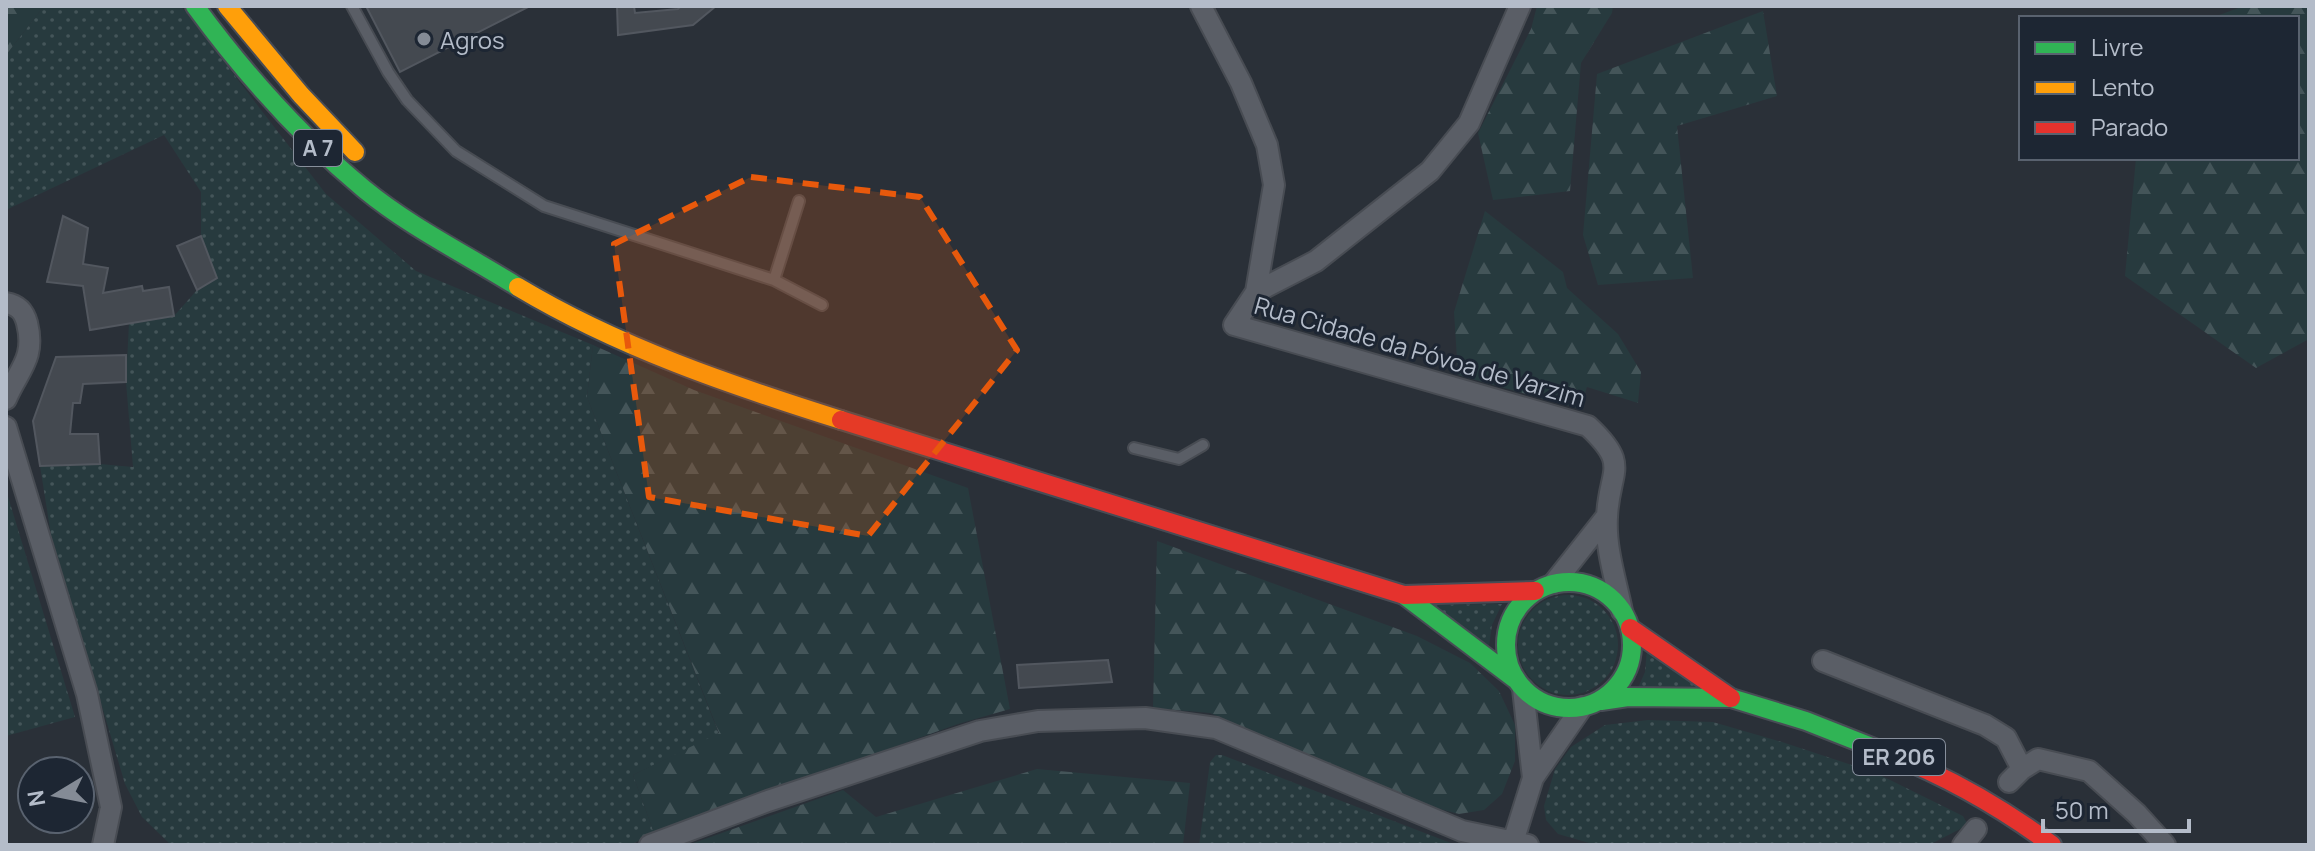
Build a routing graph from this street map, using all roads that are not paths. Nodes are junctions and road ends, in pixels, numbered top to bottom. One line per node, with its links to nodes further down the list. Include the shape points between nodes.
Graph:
1 (195, 6): 9 (main road, A 7, via 254,82 338,167 382,202)
2 (352, 6): 10 (lane, via 407,100 456,151 544,206)
3 (1201, 6): 11 (street, via 1267,145 1274,185)
4 (1520, 6): 11 (street, via 1469,123 1430,171 1316,261)
5 (232, 11): 6 (main road, A 7)
6 (369, 166)
7 (388, 185): 9 (main road)
8 (799, 201): 10 (lane)
9 (471, 258): 20 (main road, via 599,331 720,380)
10 (774, 280): 13 (lane)
11 (1256, 292): 18 (street, Rua Cidade da Póvoa de Varzim, via 1234,325 1588,426 1608,444 1616,471)
12 (6, 303): 14 (street, via 25,314 31,345)
13 (822, 305)
14 (6, 396)
15 (6, 427): 28 (street, via 87,694 111,807)
16 (1203, 445): 17 (lane, via 1179,459)
17 (1134, 448)
18 (1607, 516): 19 (street); 21 (street, Rua Cidade da Póvoa de Varzim)
19 (1544, 587): 20 (main road); 21 (main road, via 1573,582 1592,587 1609,597); 23 (main road, via 1520,605 1510,622 1506,655)
20 (1404, 595): 23 (main road)
21 (1626, 620): 24 (main road); 25 (main road, via 1632,650 1628,668 1612,693)
22 (1823, 661): 31 (street, via 1985,725 2006,738 2016,775 2038,759 2089,771)
23 (1519, 684): 25 (main road, via 1547,704); 26 (street)
24 (1731, 698): 25 (main road, via 1628,697); 30 (main road, ER 206, via 1806,721 1937,773)
25 (1592, 704): 26 (street)
26 (1533, 778): 27 (street)
27 (1520, 844): 29 (street, via 1462,831 1216,728 1145,718 1038,721 980,731)
28 (103, 845)
29 (650, 845)
30 (2052, 845)
31 (2165, 845)

